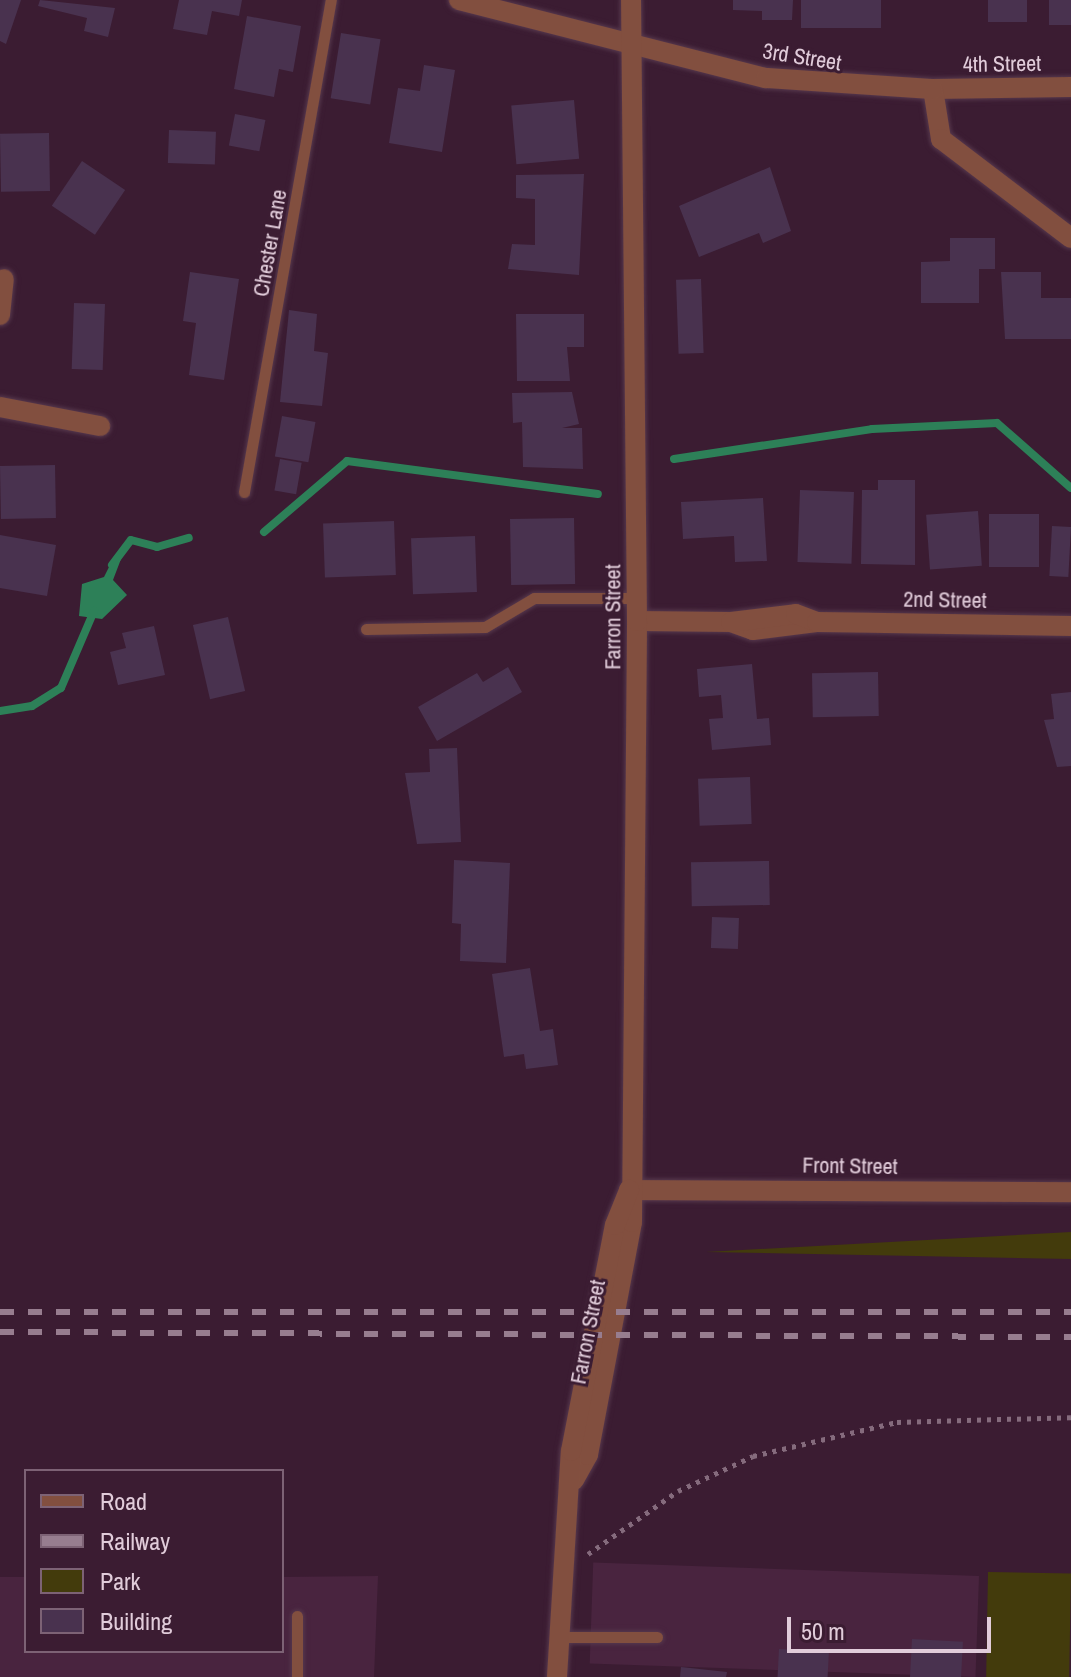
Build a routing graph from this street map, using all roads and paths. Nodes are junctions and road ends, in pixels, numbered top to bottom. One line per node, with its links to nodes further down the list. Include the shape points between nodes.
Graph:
1 (331, 0): 12 (lane, Chester Lane)
2 (459, 0): 4 (street, 3rd Street)
3 (631, 0): 4 (street, Farron Street)
4 (632, 45): 6 (street, 3rd Street, via 809,85); 13 (street, Farron Street)
5 (1071, 87): 6 (street, 4th Street)
6 (933, 89): 7 (street, via 941,139)
7 (1071, 238)
8 (4, 279): 9 (street)
9 (0, 315)
10 (0, 407): 11 (street)
11 (100, 426)
12 (244, 492)
13 (637, 598): 14 (street, Farron Street); 16 (lane, via 534,598 485,627)
14 (637, 621): 15 (street, 2nd Street, via 731,622 796,630 817,622); 17 (street, Farron Street)
15 (1071, 626)
16 (366, 629)
17 (629, 1190): 18 (street, Front Street); 20 (street, Farron Street, via 615,1225 571,1451 574,1480)
18 (1071, 1192)
19 (1071, 1417): 20 (path, via 897,1422 753,1456 678,1491 593,1552)
20 (564, 1560): 22 (street, Farron Street)
21 (297, 1616): 24 (lane)
22 (558, 1637): 23 (lane); 25 (street, Farron Street)
23 (657, 1637)
24 (297, 1677)
25 (557, 1677)

